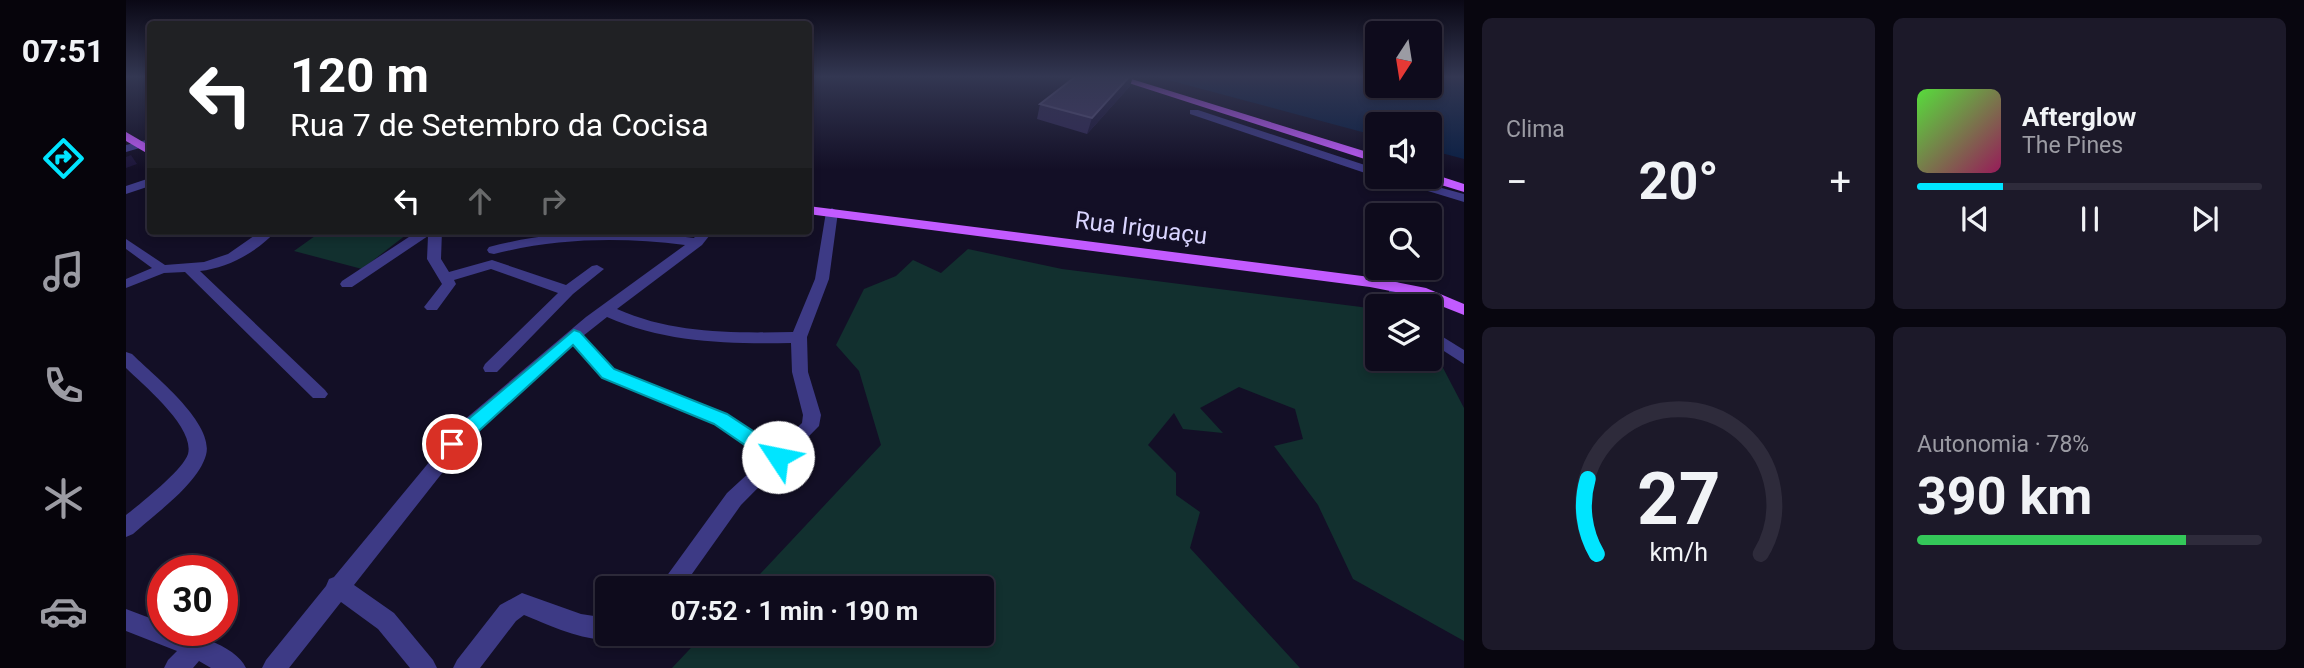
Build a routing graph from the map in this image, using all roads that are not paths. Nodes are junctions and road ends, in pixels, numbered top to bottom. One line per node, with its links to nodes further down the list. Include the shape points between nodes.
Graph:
1 (1215, 108): 5 (main road)
2 (1194, 112): 6 (street)
3 (126, 136): 4 (main road)
4 (141, 147)
5 (1365, 155)
6 (1365, 169)
7 (1442, 181): 9 (main road)
8 (147, 183): 11 (street)
9 (1464, 188)
10 (1431, 189): 12 (street)
11 (126, 190)
12 (1464, 198)
13 (812, 210): 14 (main road, Rua Iriguaçu)
14 (832, 212): 29 (main road, Rua Iriguaçu); 36 (street, via 822,279)
15 (264, 235): 23 (street, via 233,257)
16 (421, 235): 28 (street)
17 (435, 235): 26 (street, via 434,259)
18 (586, 235): 22 (street)
19 (623, 235): 20 (street)
20 (701, 236): 33 (street)
21 (126, 243): 24 (street)
22 (494, 250)
23 (189, 268): 24 (street); 41 (street)
24 (162, 269): 27 (street)
25 (597, 269): 30 (street)
26 (447, 278): 30 (street, via 492,264); 32 (street, via 449,284)
27 (126, 284)
28 (347, 284)
29 (1396, 286): 31 (street); 34 (main road, Rua Iriguaçu)
30 (568, 291): 40 (street)
31 (1396, 294)
32 (432, 307)
33 (605, 310): 35 (street); 36 (street, via 647,328 687,335)
34 (1464, 310)
35 (574, 336): 42 (street, via 608,373 721,419); 45 (street, via 470,425)
36 (799, 337): 42 (street, via 800,372 812,415 801,438)
37 (1442, 342): 39 (street)
38 (126, 358): 43 (street, via 184,419 198,444 196,456 183,472)
39 (1464, 358)
40 (491, 368)
41 (318, 394)
42 (778, 457): 44 (street, via 734,499)
43 (126, 528)
44 (678, 576)
45 (337, 586): 51 (street); 52 (street, via 386,621)
46 (126, 620): 48 (street)
47 (595, 627): 53 (street, via 522,604 508,613)
48 (197, 647): 49 (street); 50 (street)
49 (176, 668)
50 (234, 668)
51 (274, 668)
52 (425, 668)
53 (465, 668)

